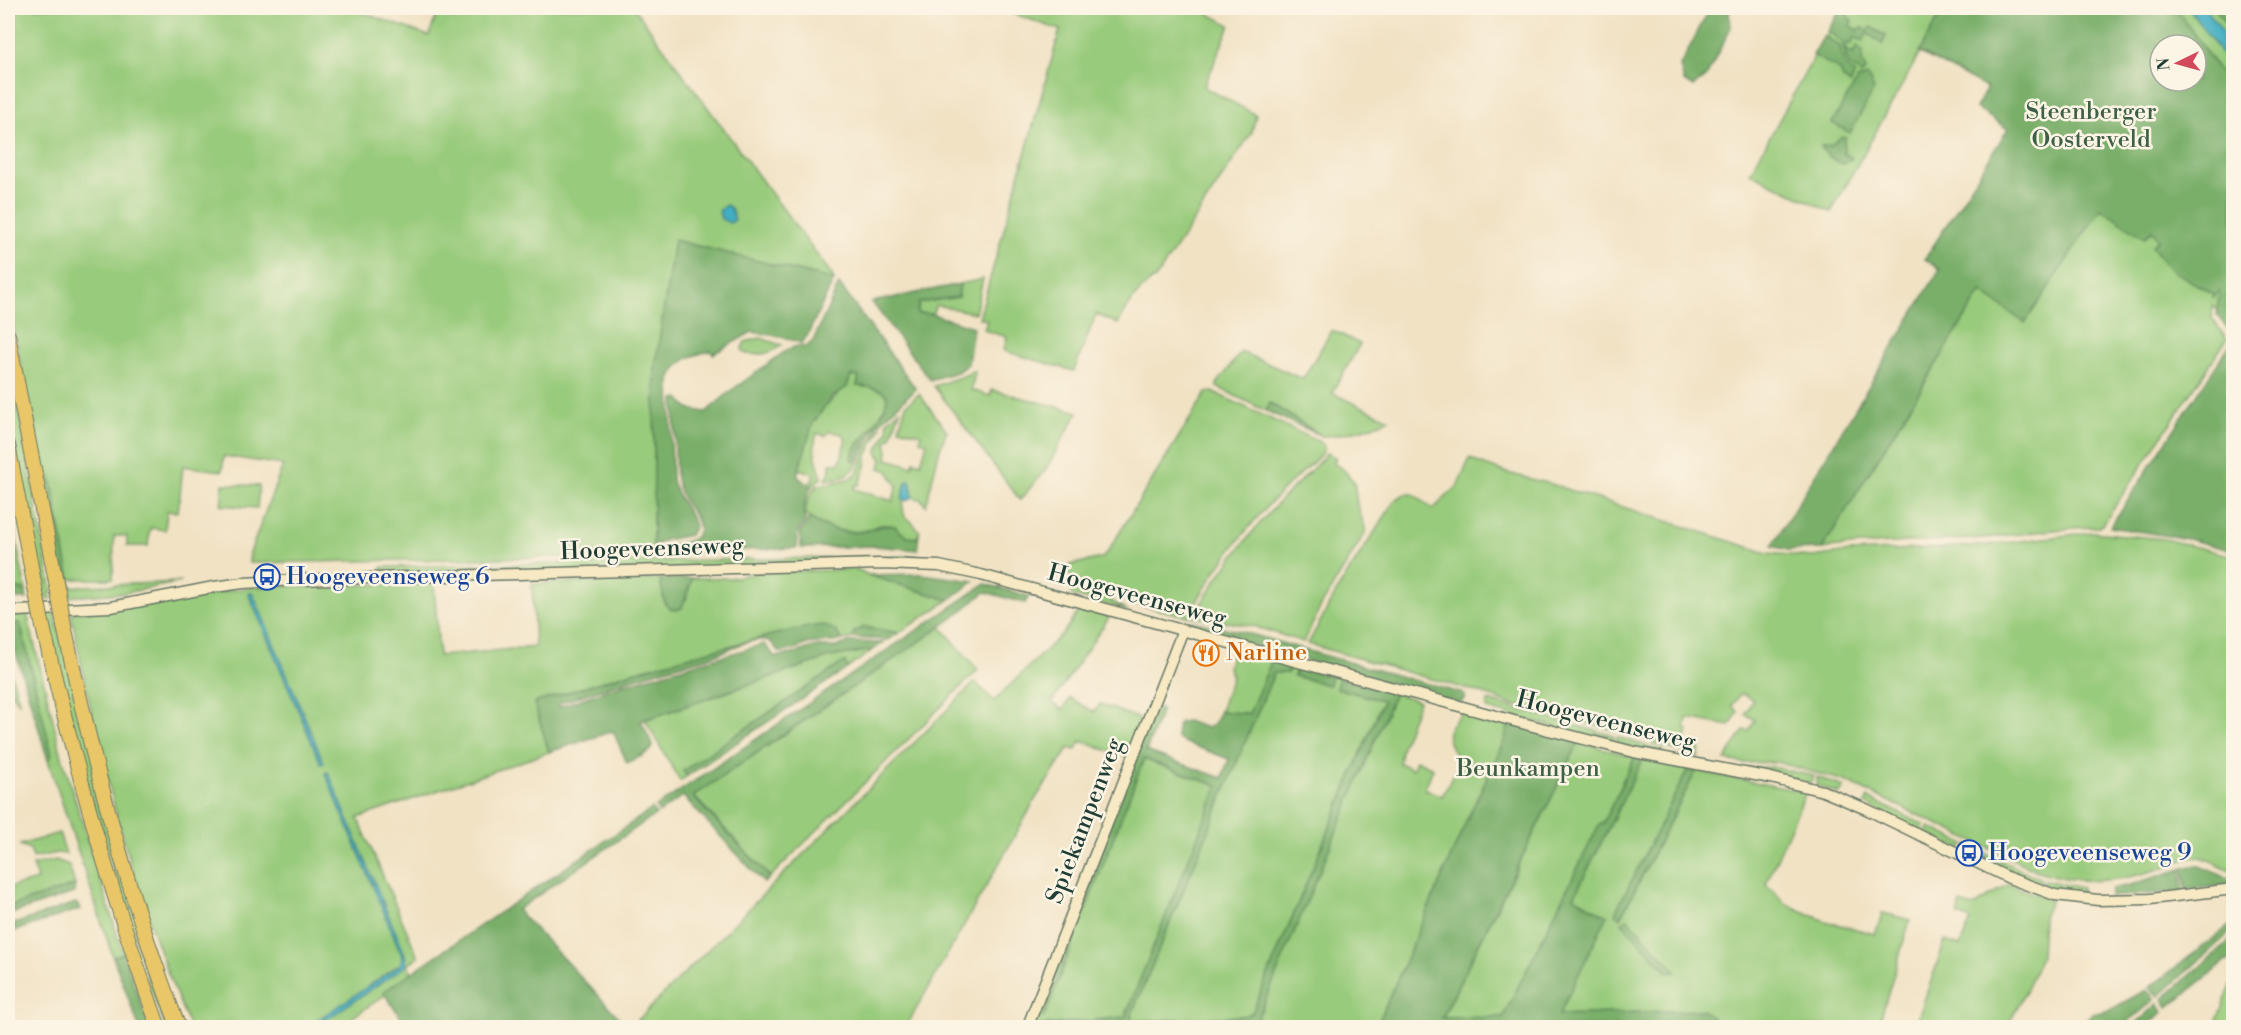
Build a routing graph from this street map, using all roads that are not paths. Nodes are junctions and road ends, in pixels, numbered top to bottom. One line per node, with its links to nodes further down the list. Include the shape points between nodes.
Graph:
1 (8, 335): 7 (highway, bridge, via 64,626 114,838)
2 (8, 445): 6 (highway, bridge, via 43,627 89,816)
3 (11, 611): 4 (main road, Hoogeveenseweg, via 118,606 243,582 912,564 968,571)
4 (1183, 630): 5 (main road, Hoogeveenseweg, via 1634,752 1822,791 2009,878 2055,895 2098,900 2150,899); 8 (main road, Spiekampenweg)
5 (2234, 889)
6 (159, 1028)
7 (179, 1028)
8 (1027, 1028)

